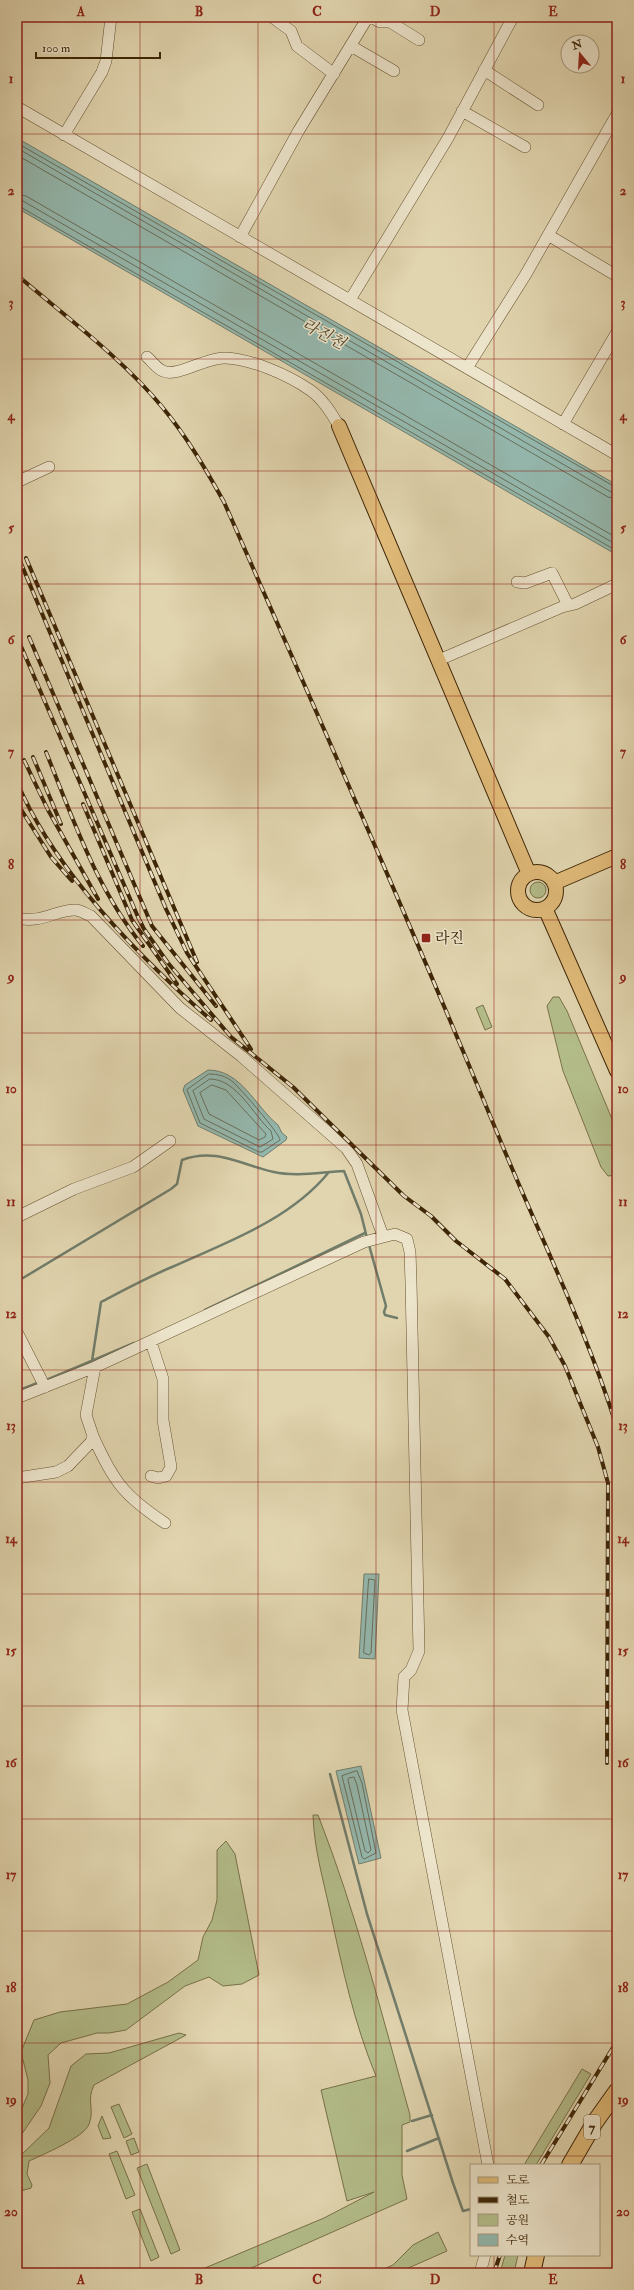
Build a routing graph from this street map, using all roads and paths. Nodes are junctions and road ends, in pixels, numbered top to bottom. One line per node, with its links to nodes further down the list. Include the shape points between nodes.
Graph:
1 (111, 17): 15 (street, via 106,61 102,72)
2 (272, 17): 10 (street, via 291,32 297,46)
3 (368, 17): 7 (street)
4 (372, 17): 6 (street, via 380,22 390,22)
5 (513, 17): 8 (street)
6 (419, 40)
7 (351, 46): 9 (street); 10 (street)
8 (484, 70): 11 (street); 13 (street)
9 (394, 71)
10 (334, 74): 18 (street)
11 (538, 105)
12 (17, 107): 15 (street)
13 (462, 111): 16 (street); 20 (street)
14 (617, 114): 17 (street)
15 (64, 135): 18 (street)
16 (525, 147)
17 (548, 235): 19 (street); 23 (street)
18 (240, 237): 20 (street)
19 (617, 276)
20 (350, 300): 23 (street)
21 (617, 332): 24 (street)
22 (147, 357): 25 (street, via 162,371 170,373 201,362 224,358 258,364 311,391 328,408)
23 (467, 368): 24 (street)
24 (563, 424): 26 (street)
25 (339, 426): 32 (main road)
26 (617, 455)
27 (49, 467): 28 (street)
28 (17, 482)
29 (517, 582): 31 (street, via 525,583 552,573)
30 (617, 584): 31 (street)
31 (568, 605): 32 (street)
32 (439, 660): 34 (main road)
33 (617, 856): 35 (main road)
34 (529, 874): 35 (main road, via 544,873); 36 (main road, via 520,884 520,899 531,908)
35 (554, 883): 36 (main road, via 555,897)
36 (545, 908): 38 (main road)
37 (17, 918): 41 (street, via 46,918 75,910 91,916 180,1008 241,1056 346,1148 365,1184)
38 (617, 1071)
39 (170, 1141): 40 (street, via 133,1167 74,1189)
40 (17, 1216)
41 (384, 1236): 43 (street, via 302,1269); 52 (street, via 395,1234 407,1239 410,1252 419,1651 404,1677 402,1710)
42 (17, 1332): 45 (street)
43 (151, 1342): 44 (street); 48 (street, via 163,1379 163,1420 171,1467 166,1476)
44 (95, 1367): 45 (street); 47 (street, via 86,1415)
45 (45, 1387): 46 (street)
46 (17, 1398)
47 (93, 1436): 49 (street, via 91,1442 68,1466 56,1472); 50 (street, via 109,1472 125,1492)
48 (151, 1476)
49 (17, 1478)
50 (165, 1523)
51 (617, 2091): 53 (highway, 7, via 598,2116)
52 (488, 2164)
53 (571, 2164)
54 (485, 2256): 56 (street)
55 (536, 2256): 57 (highway)
56 (480, 2273)
57 (532, 2273)

